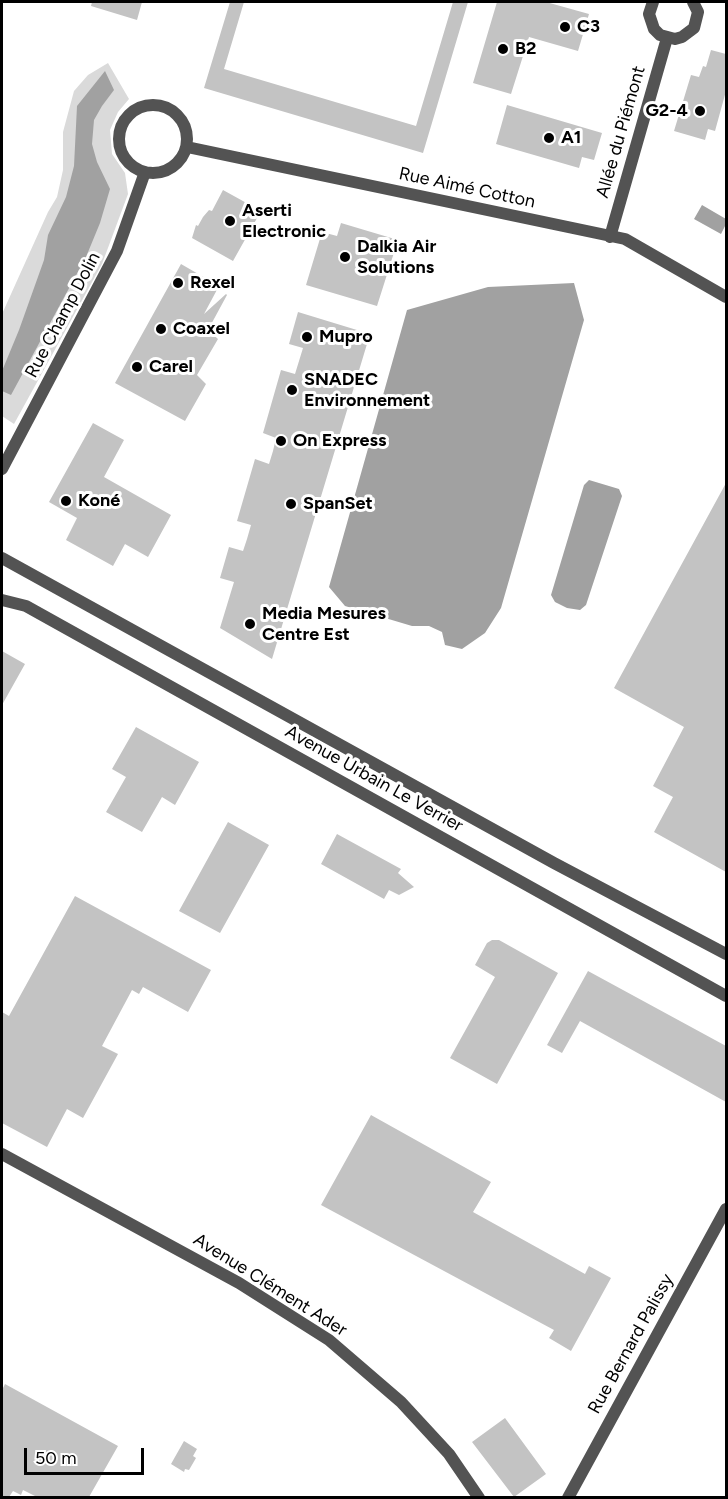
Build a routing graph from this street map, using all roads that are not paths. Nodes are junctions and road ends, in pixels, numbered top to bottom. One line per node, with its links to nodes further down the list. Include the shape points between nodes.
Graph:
1 (653, 2): 3 (street, via 650,22)
2 (693, 2): 3 (street, via 698,12 694,28 682,38)
3 (667, 38): 6 (street, Allée du Piémont)
4 (187, 147): 5 (street, via 176,165 166,171); 5 (street, via 185,124 169,108 158,104 135,109 126,117 118,139 126,160); 6 (street, Rue Aimé Cotton)
5 (145, 172): 8 (street, Rue Champ Dolin, via 117,251)
6 (610, 237): 7 (street, Rue Aimé Cotton, via 625,239)
7 (726, 297)
8 (2, 469)
9 (2, 558): 11 (street, Avenue Urbain Le Verrier)
10 (2, 600): 12 (street, Avenue Urbain Le Verrier, via 26,606)
11 (726, 954)
12 (726, 996)
13 (2, 1154): 15 (street, Avenue Clément Ader, via 239,1283 329,1340 401,1402 450,1454)
14 (726, 1209): 16 (street, Rue Bernard Palissy)
15 (479, 1497)
16 (568, 1497)

